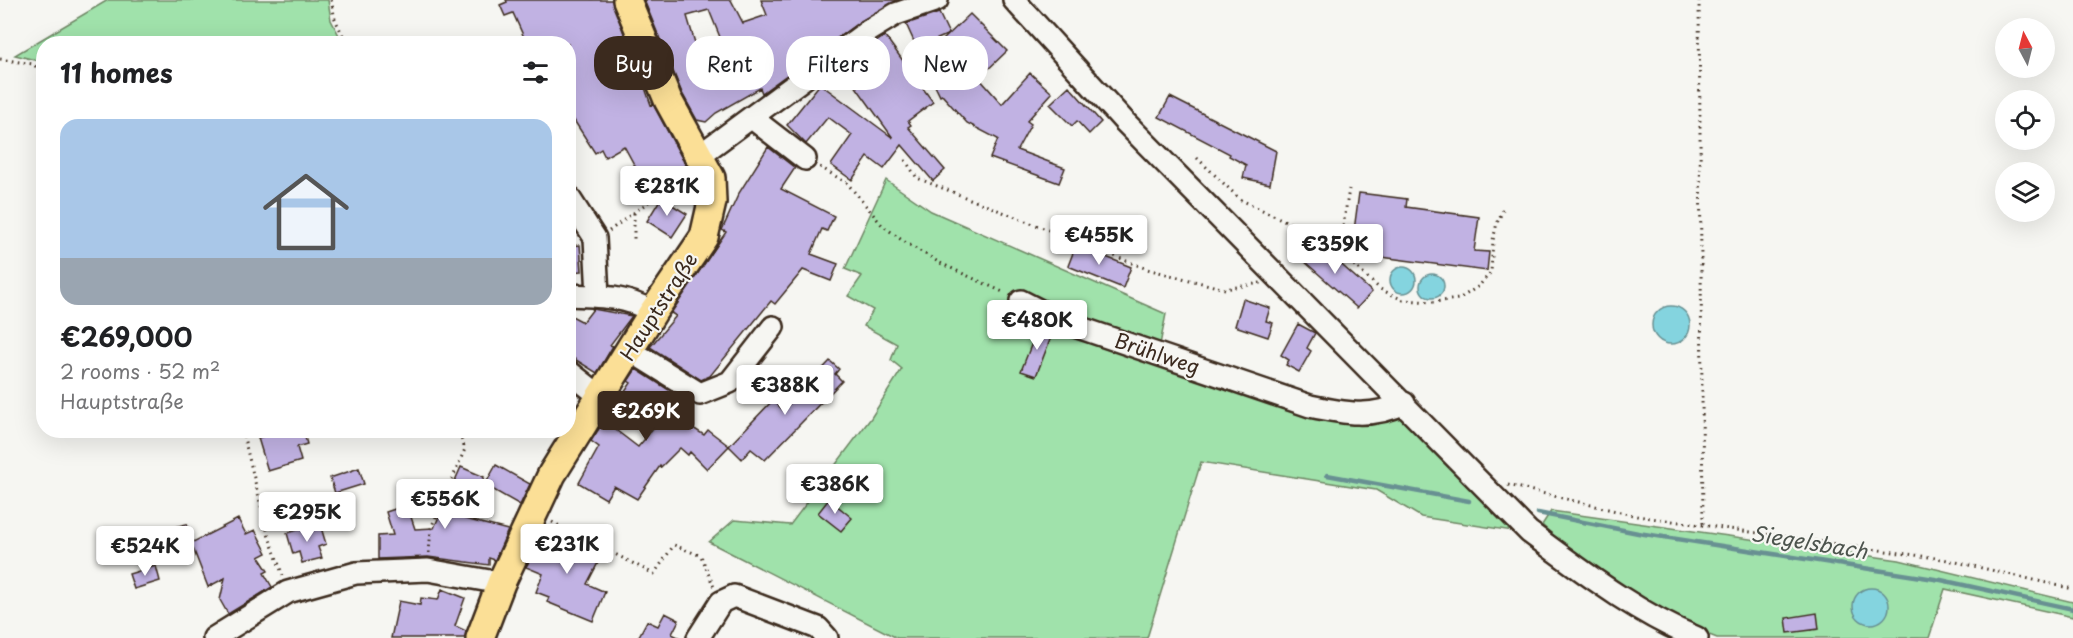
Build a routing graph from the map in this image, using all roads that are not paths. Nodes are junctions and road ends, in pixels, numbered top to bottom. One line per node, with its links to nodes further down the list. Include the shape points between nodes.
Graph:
1 (627, 0): 5 (main road, Hauptstraße, via 668,99)
2 (937, 0): 4 (street, via 896,14 868,31)
3 (1014, 0): 16 (street, via 1125,122)
4 (753, 118): 5 (street); 6 (street)
5 (702, 158): 11 (main road, Hauptstraße, via 711,178 712,202 704,237)
6 (805, 159)
7 (576, 209): 9 (street, via 594,238)
8 (576, 295): 9 (street)
9 (598, 296): 11 (street, via 636,302)
10 (1022, 301): 16 (street, Brühlweg, via 1060,321 1310,406 1365,415)
11 (653, 312): 13 (main road, Hauptstraße)
12 (773, 327): 13 (street, via 730,382 700,394)
13 (631, 351): 15 (main road, Hauptstraße)
14 (576, 377): 15 (street)
15 (601, 397): 17 (main road, Hauptstraße)
16 (1404, 403): 24 (street, via 1529,532 1668,626)
17 (576, 436)
18 (575, 438): 19 (main road, Hauptstraße, via 552,474)
19 (501, 583): 20 (street, via 428,570 356,573 288,592); 21 (main road, Hauptstraße)
20 (214, 638)
21 (480, 638)
22 (698, 638): 23 (street, via 721,602 734,596 818,628)
23 (827, 638)
24 (1697, 638)

